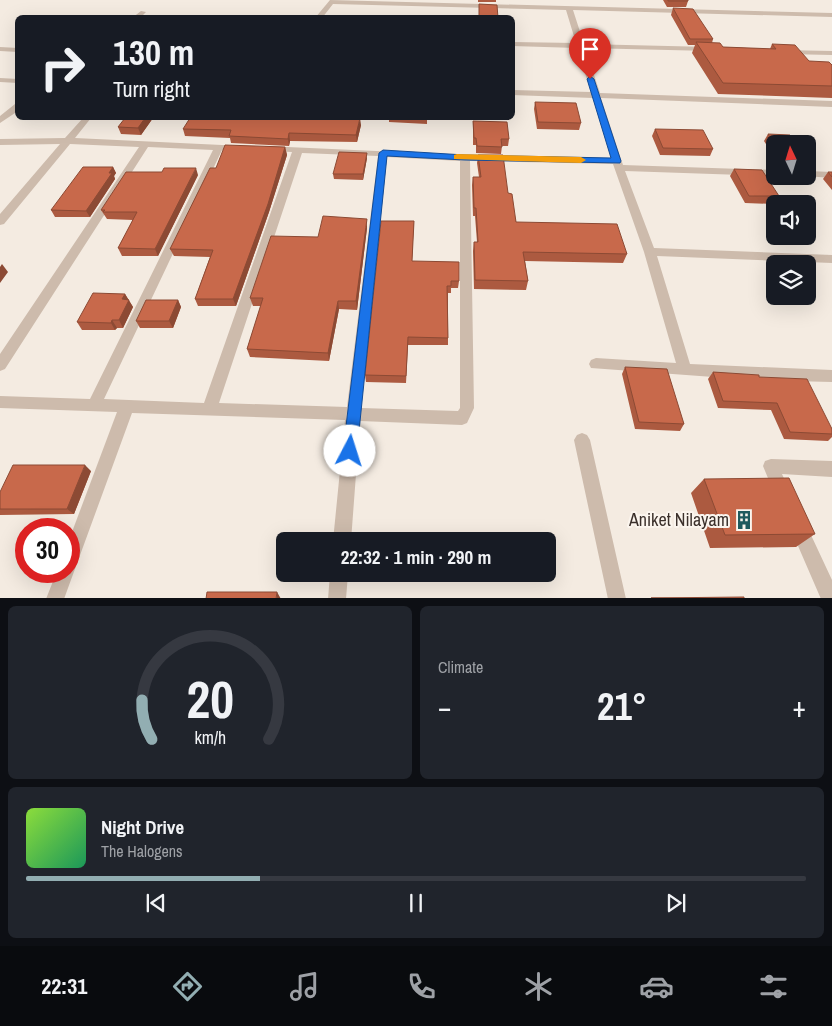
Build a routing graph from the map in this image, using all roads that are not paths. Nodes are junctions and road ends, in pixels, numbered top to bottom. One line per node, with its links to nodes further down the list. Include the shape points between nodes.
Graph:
1 (332, 1): 2 (street); 5 (street)
2 (569, 9): 6 (street); 8 (street)
3 (142, 12): 4 (street)
4 (138, 15)
5 (320, 15)
6 (832, 15)
7 (515, 44): 8 (street)
8 (581, 46): 11 (street); 17 (street)
9 (0, 50): 10 (street)
10 (15, 50)
11 (716, 50)
12 (774, 51): 13 (street)
13 (832, 53)
14 (0, 80): 15 (street)
15 (15, 81)
16 (515, 92): 17 (street)
17 (595, 95): 18 (street); 30 (street)
18 (832, 104)
19 (14, 108): 20 (street); 21 (street)
20 (0, 111)
21 (0, 120)
22 (85, 120): 23 (street)
23 (68, 141): 24 (street); 25 (street); 34 (street)
24 (0, 142)
25 (146, 144): 26 (street); 38 (street)
26 (220, 147): 27 (street); 42 (street)
27 (298, 149): 28 (street); 44 (street)
28 (383, 153): 29 (street); 45 (street)
29 (465, 158): 30 (street); 45 (street, via 468,408 462,418)
30 (618, 165): 31 (street); 35 (street)
31 (766, 173)
32 (816, 174): 33 (street)
33 (832, 175)
34 (0, 221)
35 (650, 252): 36 (street); 39 (street)
36 (832, 259)
37 (596, 364): 39 (street)
38 (0, 366)
39 (685, 369): 40 (street)
40 (832, 376)
41 (0, 402): 42 (street)
42 (94, 405): 43 (street)
43 (127, 406): 44 (street); 49 (street)
44 (209, 410): 45 (street)
45 (353, 415): 48 (street)
46 (582, 440): 54 (street)
47 (832, 469): 55 (street, via 771,466)
48 (343, 532)
49 (80, 533)
50 (338, 582): 53 (street)
51 (62, 583): 52 (street)
52 (56, 598)
53 (337, 598)
54 (617, 598)
55 (831, 598)

